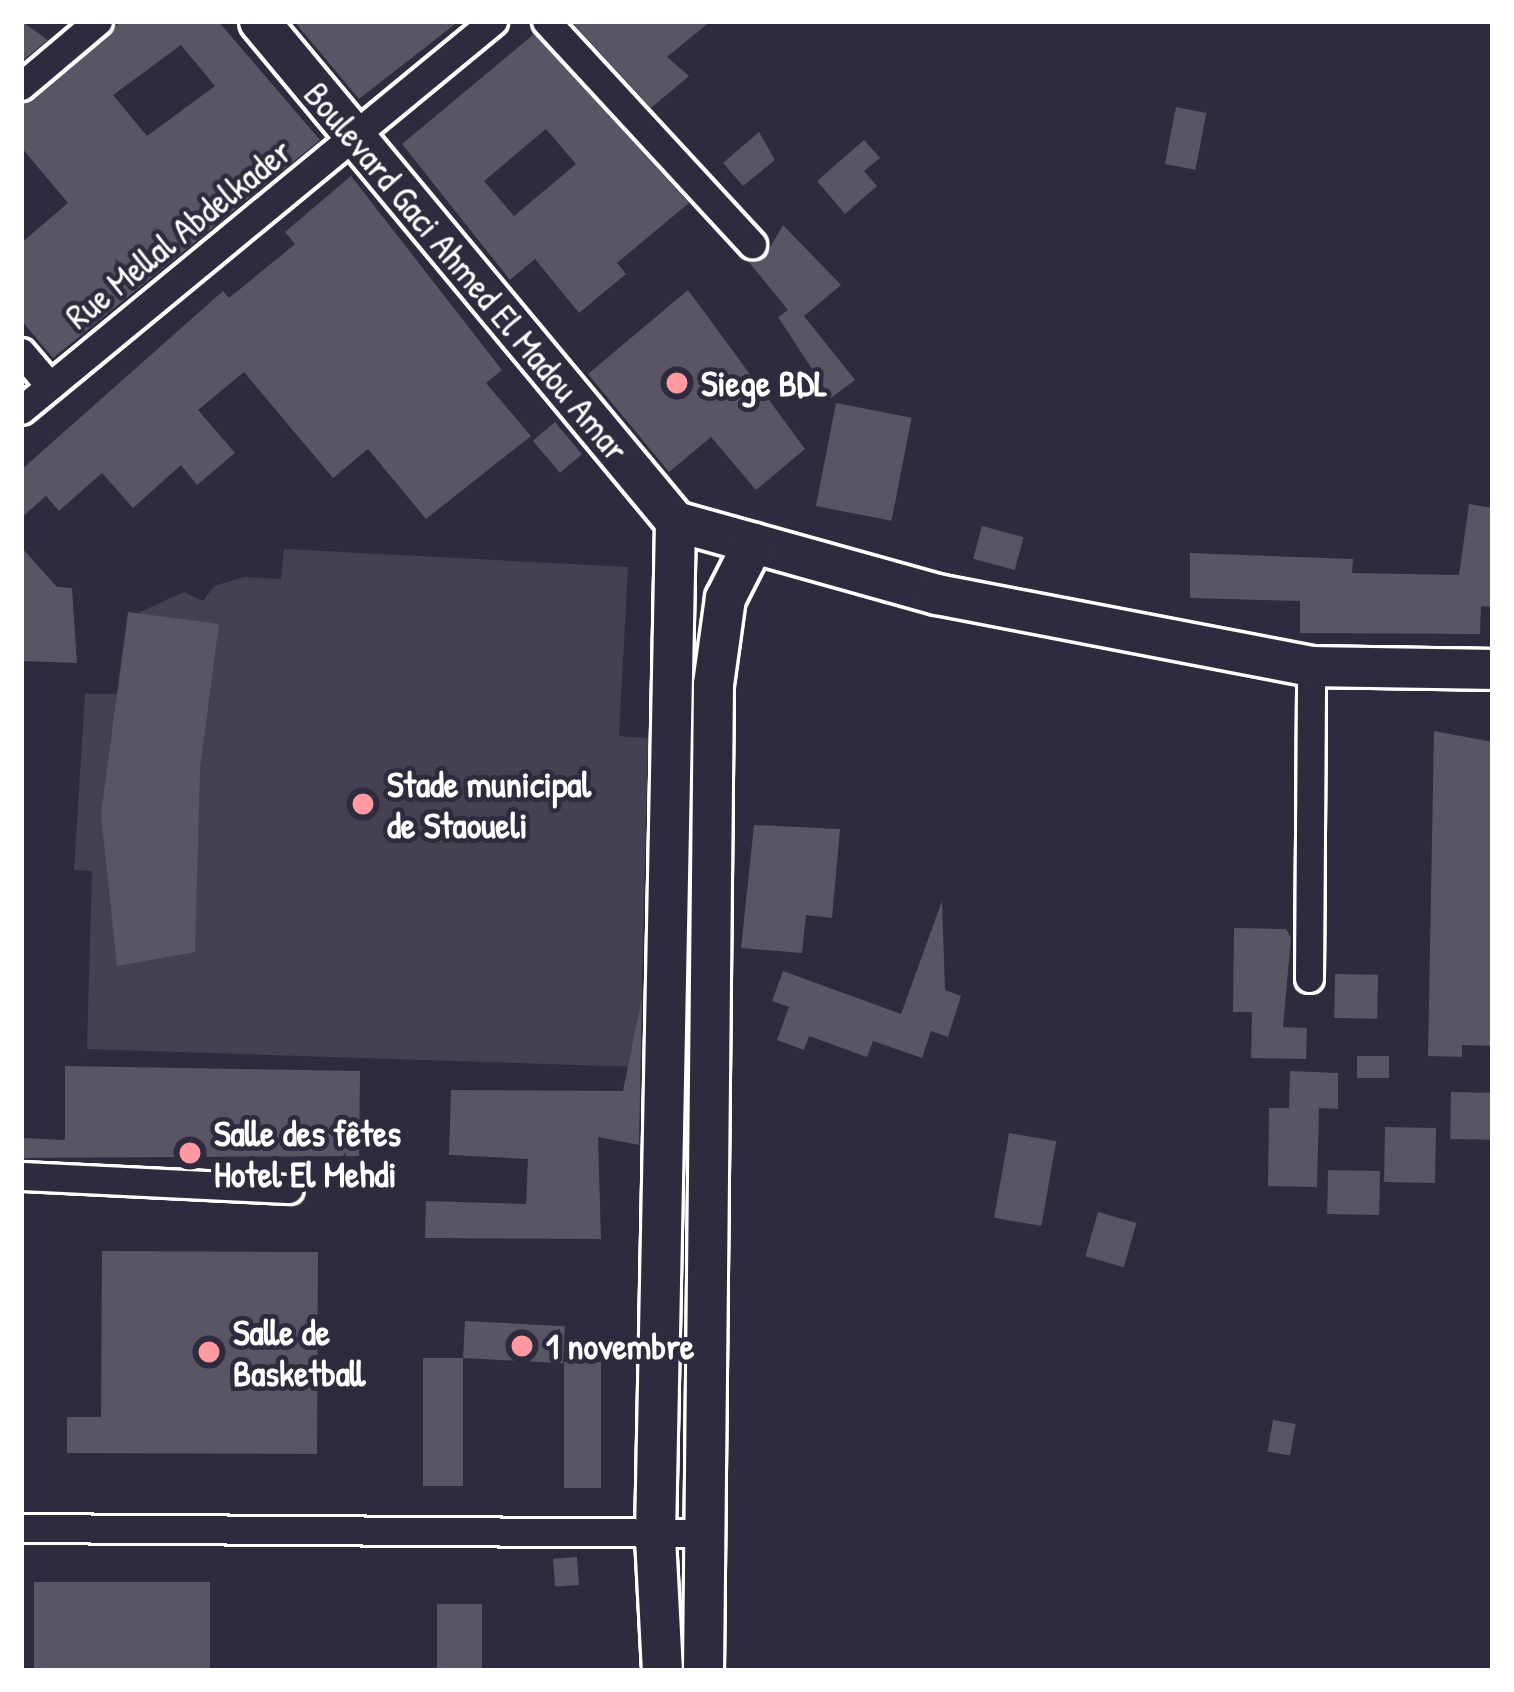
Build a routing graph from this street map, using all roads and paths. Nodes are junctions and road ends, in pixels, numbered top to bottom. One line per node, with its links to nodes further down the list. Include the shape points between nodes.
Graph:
1 (98, 21): 5 (street)
2 (259, 21): 6 (main road, Boulevard Gaci Ahmed El Madou Amar)
3 (493, 21): 6 (street, Rue Mellal Abdelkader)
4 (546, 21): 7 (street)
5 (21, 86)
6 (356, 135): 9 (street, Rue Mellal Abdelkader); 11 (main road, Boulevard Gaci Ahmed El Madou Amar)
7 (752, 244)
8 (21, 352): 9 (street)
9 (49, 385): 10 (street, Rue Mellal Abdelkader)
10 (21, 410)
11 (675, 521): 12 (main road); 20 (main road)
12 (753, 543): 13 (main road, via 937,594); 19 (main road, via 725,598 713,684)
13 (1311, 666): 14 (main road); 15 (street)
14 (1493, 670)
15 (1309, 978)
16 (21, 1175): 17 (street)
17 (289, 1189)
18 (21, 1528): 20 (street)
19 (704, 1533): 20 (street); 22 (main road)
20 (655, 1536): 21 (main road)
21 (662, 1671)
22 (703, 1671)

